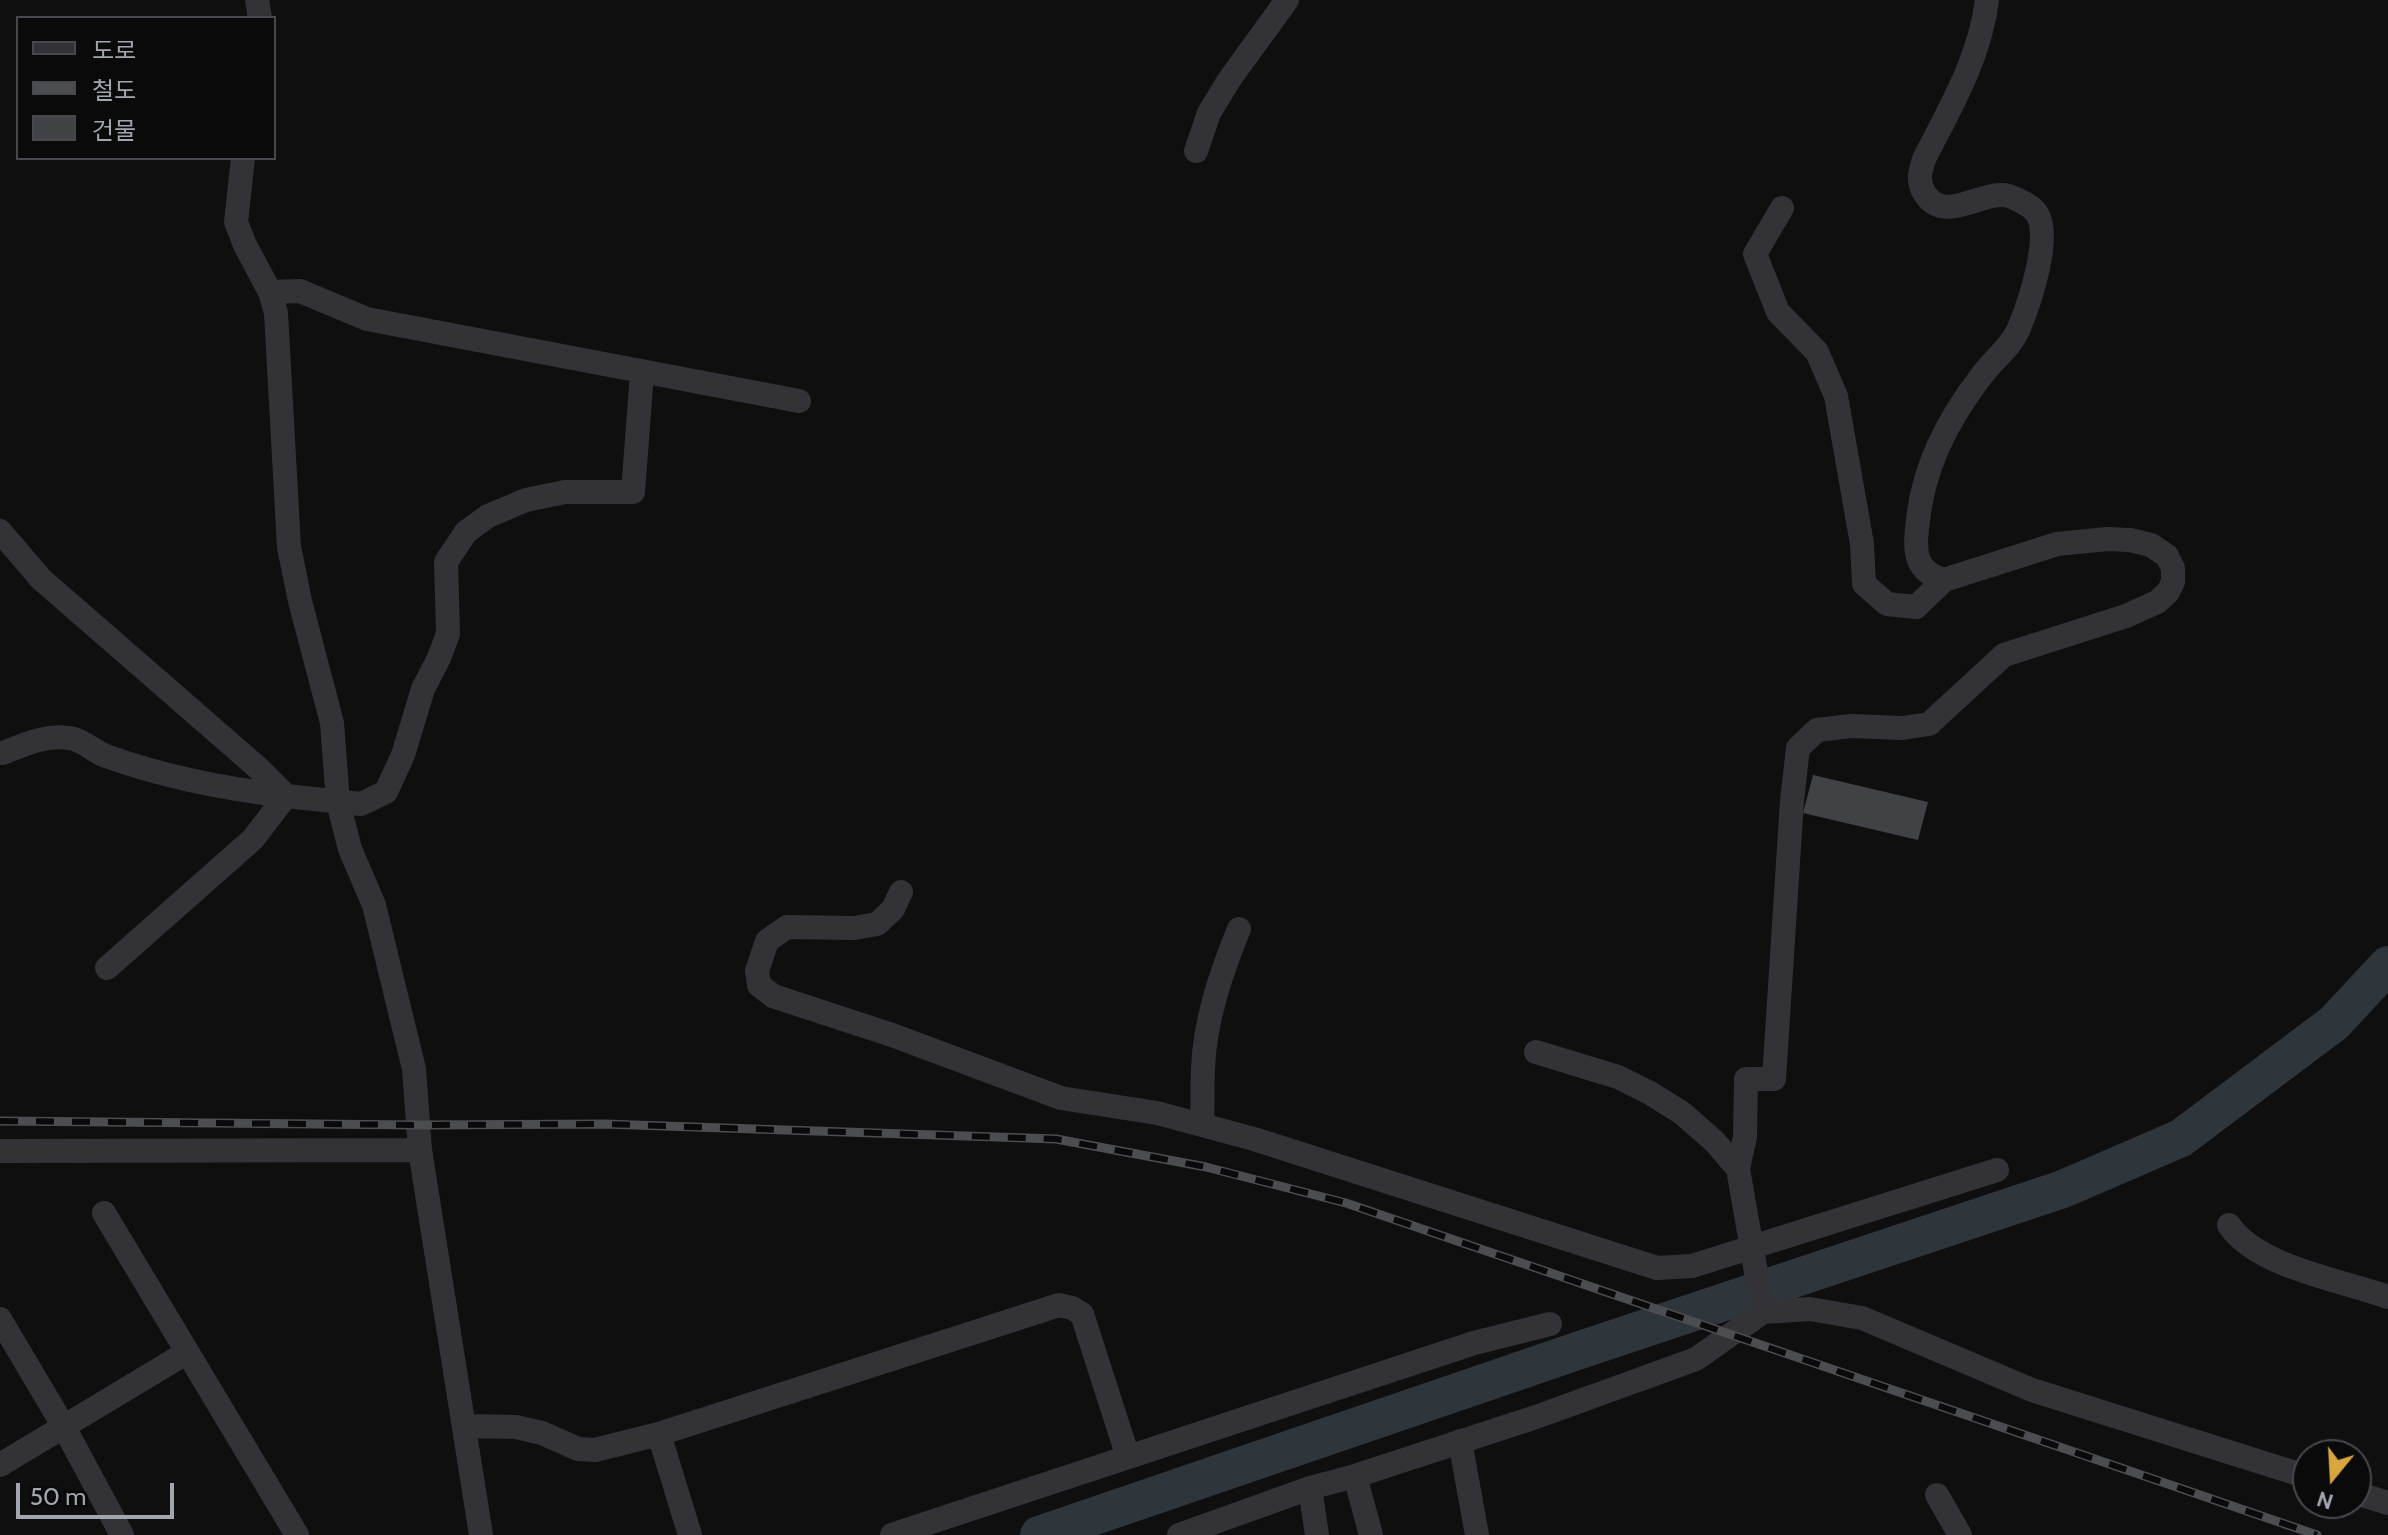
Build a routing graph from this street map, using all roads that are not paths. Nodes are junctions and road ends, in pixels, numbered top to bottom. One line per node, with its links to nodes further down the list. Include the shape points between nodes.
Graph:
1 (1287, 0): 3 (street, via 1209,113)
2 (1987, 0): 10 (street, via 1976,54 1924,159 1921,188 1941,206 1986,196 2008,196 2023,203 2037,213 2041,260 2018,330 1960,403 1929,464 1919,505 1917,560 1931,576)
3 (1196, 151)
4 (243, 160): 6 (street, via 236,222)
5 (1782, 208): 10 (street, via 1755,254 1778,312 1817,352 1836,396 1864,584 1887,604 1916,607)
6 (270, 292): 7 (street, via 300,291 367,319); 13 (street, via 277,327 289,547 332,723)
7 (642, 373): 8 (street); 13 (street, via 633,492 565,492 526,500 466,532 446,562 448,634 386,792 361,804)
8 (799, 401)
9 (0, 531): 12 (street, via 41,579)
10 (1944, 580): 21 (street, via 2057,544 2107,539 2151,545 2173,568 2173,582 2157,602 2004,655 1929,724 1817,730 1798,748 1774,1079 1746,1079 1745,1137)
11 (3, 753): 12 (street, via 40,738 74,739 104,756 150,769)
12 (286, 796): 13 (street); 16 (street, via 253,839)
13 (338, 802): 19 (street, via 350,849 374,905 405,1027)
14 (901, 892): 18 (street, via 877,924 787,927 767,941 757,971 759,985 773,996 1061,1098)
15 (1239, 929): 18 (street, via 1210,1017)
16 (107, 968)
17 (1536, 1052): 21 (street, via 1618,1077 1650,1093 1682,1113)
18 (1202, 1125): 25 (street, via 1657,1268)
19 (420, 1150): 20 (street); 31 (street)
20 (0, 1151)
21 (1738, 1169): 25 (street)
22 (1997, 1170): 25 (street)
23 (104, 1213): 30 (street)
24 (2229, 1225): 26 (street, via 2260,1253)
25 (1752, 1252): 27 (street)
26 (2388, 1297)
27 (1762, 1305): 34 (street, via 1696,1359); 37 (street, via 1862,1318 2032,1390)
28 (0, 1319): 32 (street)
29 (1550, 1324): 35 (street, via 1474,1343)
30 (186, 1353): 32 (street); 42 (street)
31 (464, 1426): 33 (street, via 516,1427 595,1450); 43 (street)
32 (64, 1427): 36 (street); 41 (street)
33 (659, 1434): 35 (street, via 1059,1305 1082,1314); 44 (street)
34 (1460, 1441): 38 (street); 49 (street)
35 (1128, 1457): 45 (street)
36 (0, 1465)
37 (2292, 1472)
38 (1355, 1476): 39 (street); 48 (street)
39 (1310, 1488): 46 (street); 47 (street)
40 (1937, 1495): 50 (street)
41 (118, 1534)
42 (297, 1535)
43 (481, 1535)
44 (690, 1535)
45 (892, 1535)
46 (1179, 1535)
47 (1317, 1535)
48 (1371, 1535)
49 (1477, 1535)
50 (1960, 1535)

